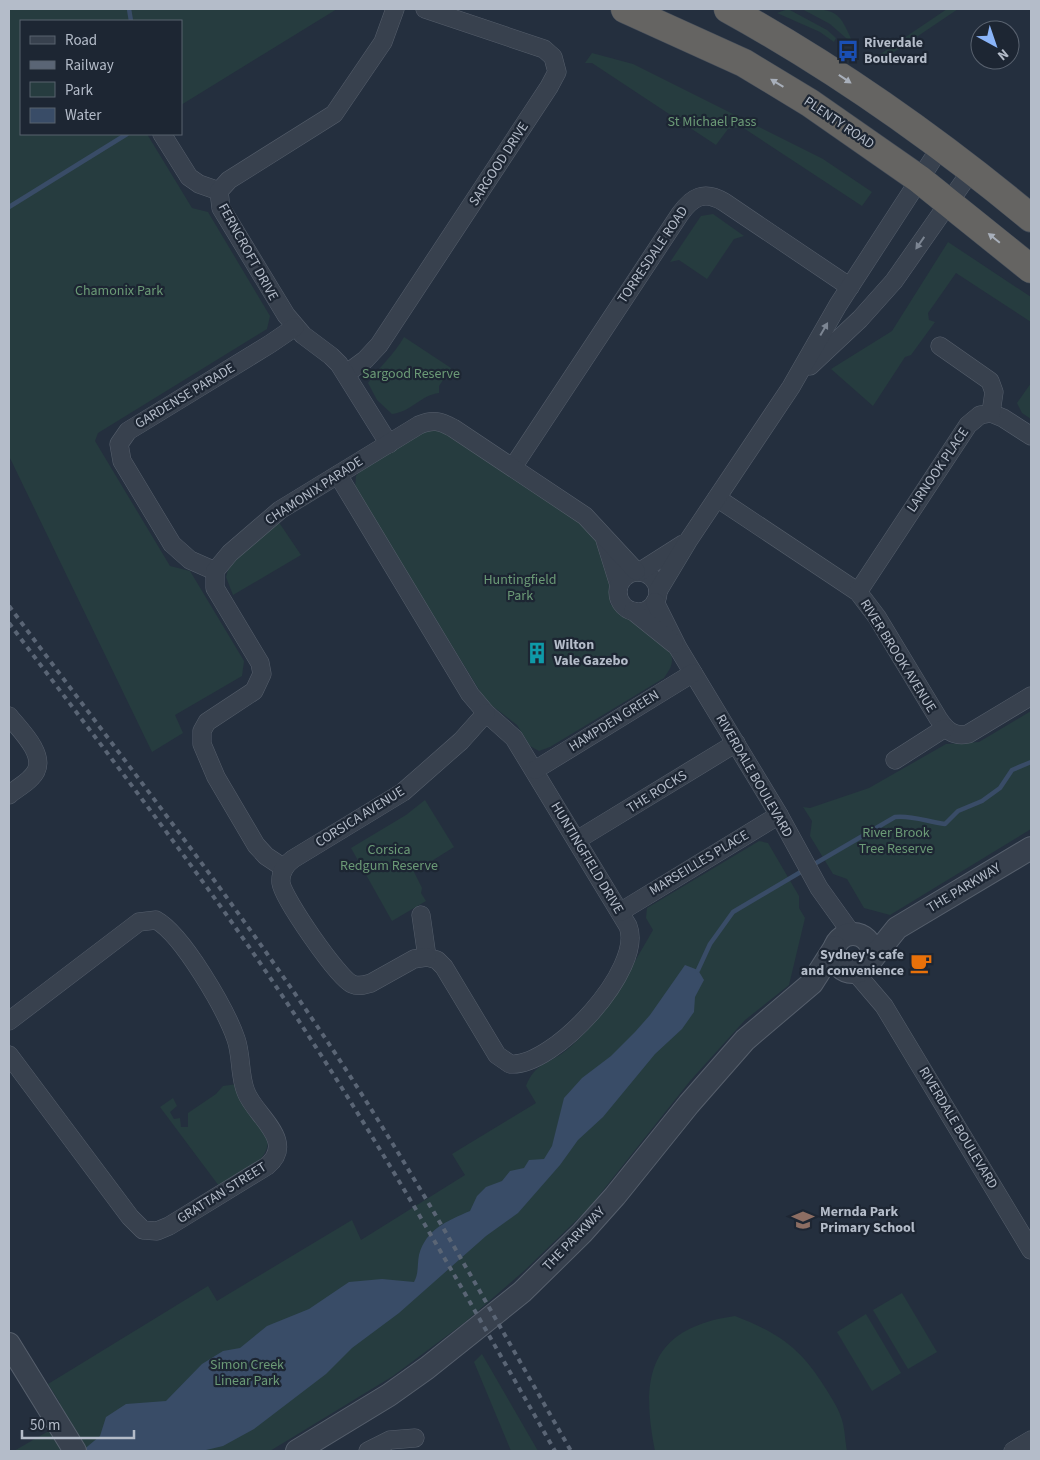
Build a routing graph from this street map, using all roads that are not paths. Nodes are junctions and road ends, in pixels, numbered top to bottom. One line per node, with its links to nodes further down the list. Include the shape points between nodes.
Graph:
1 (395, 9): 9 (street, FERNCROFT DRIVE, via 383,42 334,114 237,174)
2 (425, 9): 16 (street, SARGOOD DRIVE, via 544,49 553,57 557,72 379,345)
3 (626, 9): 8 (highway, PLENTY ROAD, one-way to 3, via 810,103 744,63)
4 (728, 9): 6 (highway, one-way to 6, via 824,66)
5 (163, 135): 9 (street, via 189,177)
6 (940, 148): 7 (highway); 8 (street)
7 (971, 171): 10 (street); 11 (highway)
8 (919, 179): 10 (highway, PLENTY ROAD); 13 (street)
9 (219, 191): 14 (street, FERNCROFT DRIVE, via 221,208 277,303)
10 (948, 203): 12 (highway, PLENTY ROAD, one-way to 10); 17 (street, one-way to 17, via 894,282)
11 (1031, 218)
12 (1031, 269)
13 (850, 287): 17 (street, one-way to 13); 21 (street, TORRESDALE ROAD, via 724,202 709,195 696,198 680,214)
14 (295, 327): 16 (street, FERNCROFT DRIVE, via 331,356); 26 (street, GARDENSE PARADE, via 128,431 119,444 122,461 172,544 190,560)
15 (940, 346): 18 (street, via 990,381 994,392)
16 (346, 374): 20 (street, FERNCROFT DRIVE)
17 (790, 387): 23 (street)
18 (991, 413): 19 (street); 29 (street, LARNOOK PLACE, via 980,415 968,425)
19 (1031, 436)
20 (388, 444): 21 (street, CHAMONIX PARADE, via 427,421 438,420); 22 (street, CHAMONIX PARADE)
21 (513, 468): 24 (street, CHAMONIX PARADE, via 585,516)
22 (338, 475): 26 (street, CHAMONIX PARADE, via 270,518); 35 (street, HUNTINGFIELD DRIVE, via 470,694)
23 (717, 498): 25 (street); 29 (street, RIVER BROOK AVENUE)
24 (603, 535): 27 (street, CHAMONIX PARADE); 28 (street, CHAMONIX PARADE)
25 (688, 541): 27 (street); 30 (street)
26 (215, 571): 45 (street, via 215,588 260,663 262,674 254,691 207,722 202,731 202,744 216,777 256,845)
27 (638, 571): 28 (street, via 625,576); 30 (street, via 650,576)
28 (618, 585): 31 (street, via 622,604)
29 (858, 592): 37 (street, RIVER BROOK AVENUE, via 877,617)
30 (656, 596): 31 (street, via 646,610); 32 (street, RIVERDALE BOULEVARD)
31 (633, 612): 32 (street, RIVERDALE BOULEVARD)
32 (678, 648): 33 (street, RIVERDALE BOULEVARD)
33 (693, 673): 38 (street, RIVERDALE BOULEVARD); 40 (street, HAMPDEN GREEN)
34 (1031, 696): 37 (street, via 968,734 958,735)
35 (486, 713): 40 (street, HUNTINGFIELD DRIVE, via 509,732); 45 (street, CORSICA AVENUE, via 461,741 403,792 292,859)
36 (9, 716): 41 (street, via 35,752 38,764 32,776)
37 (945, 728): 39 (street)
38 (736, 743): 42 (street, RIVERDALE BOULEVARD); 43 (street, THE ROCKS)
39 (895, 760)
40 (535, 770): 43 (street, HUNTINGFIELD DRIVE)
41 (9, 795)
42 (779, 815): 46 (street, MARSEILLES PLACE); 49 (street, RIVERDALE BOULEVARD)
43 (577, 840): 46 (street, HUNTINGFIELD DRIVE)
44 (1031, 848): 48 (street, THE PARKWAY)
45 (284, 868): 50 (street, via 281,882 286,894 316,942 348,982 363,986 414,959)
46 (620, 912): 50 (street, HUNTINGFIELD DRIVE, via 631,933 631,941 606,995 578,1027 550,1049 521,1065 510,1064 500,1058 444,968)
47 (422, 915): 50 (street)
48 (897, 928): 49 (street, THE PARKWAY); 51 (street, THE PARKWAY)
49 (846, 939): 51 (street, via 869,942 873,953); 51 (street, via 834,953 838,964); 52 (street, THE PARKWAY)
50 (427, 957)
51 (861, 967): 52 (street, THE PARKWAY); 55 (street, RIVERDALE BOULEVARD)
52 (812, 983): 60 (street, THE PARKWAY, via 752,1034 717,1070 616,1196 522,1292 412,1378)
53 (9, 1021): 54 (street, GRATTAN STREET, via 138,922 156,920 171,933 215,995 236,1039 246,1094 273,1131 278,1141 277,1155 267,1166 169,1226 157,1231 144,1230 130,1218)
54 (9, 1055)
55 (1031, 1250)
56 (9, 1344): 59 (street)
57 (414, 1438): 61 (street, via 390,1440)
58 (1031, 1440): 62 (street)
59 (75, 1451)
60 (297, 1451)
61 (368, 1451)
62 (1013, 1451)

